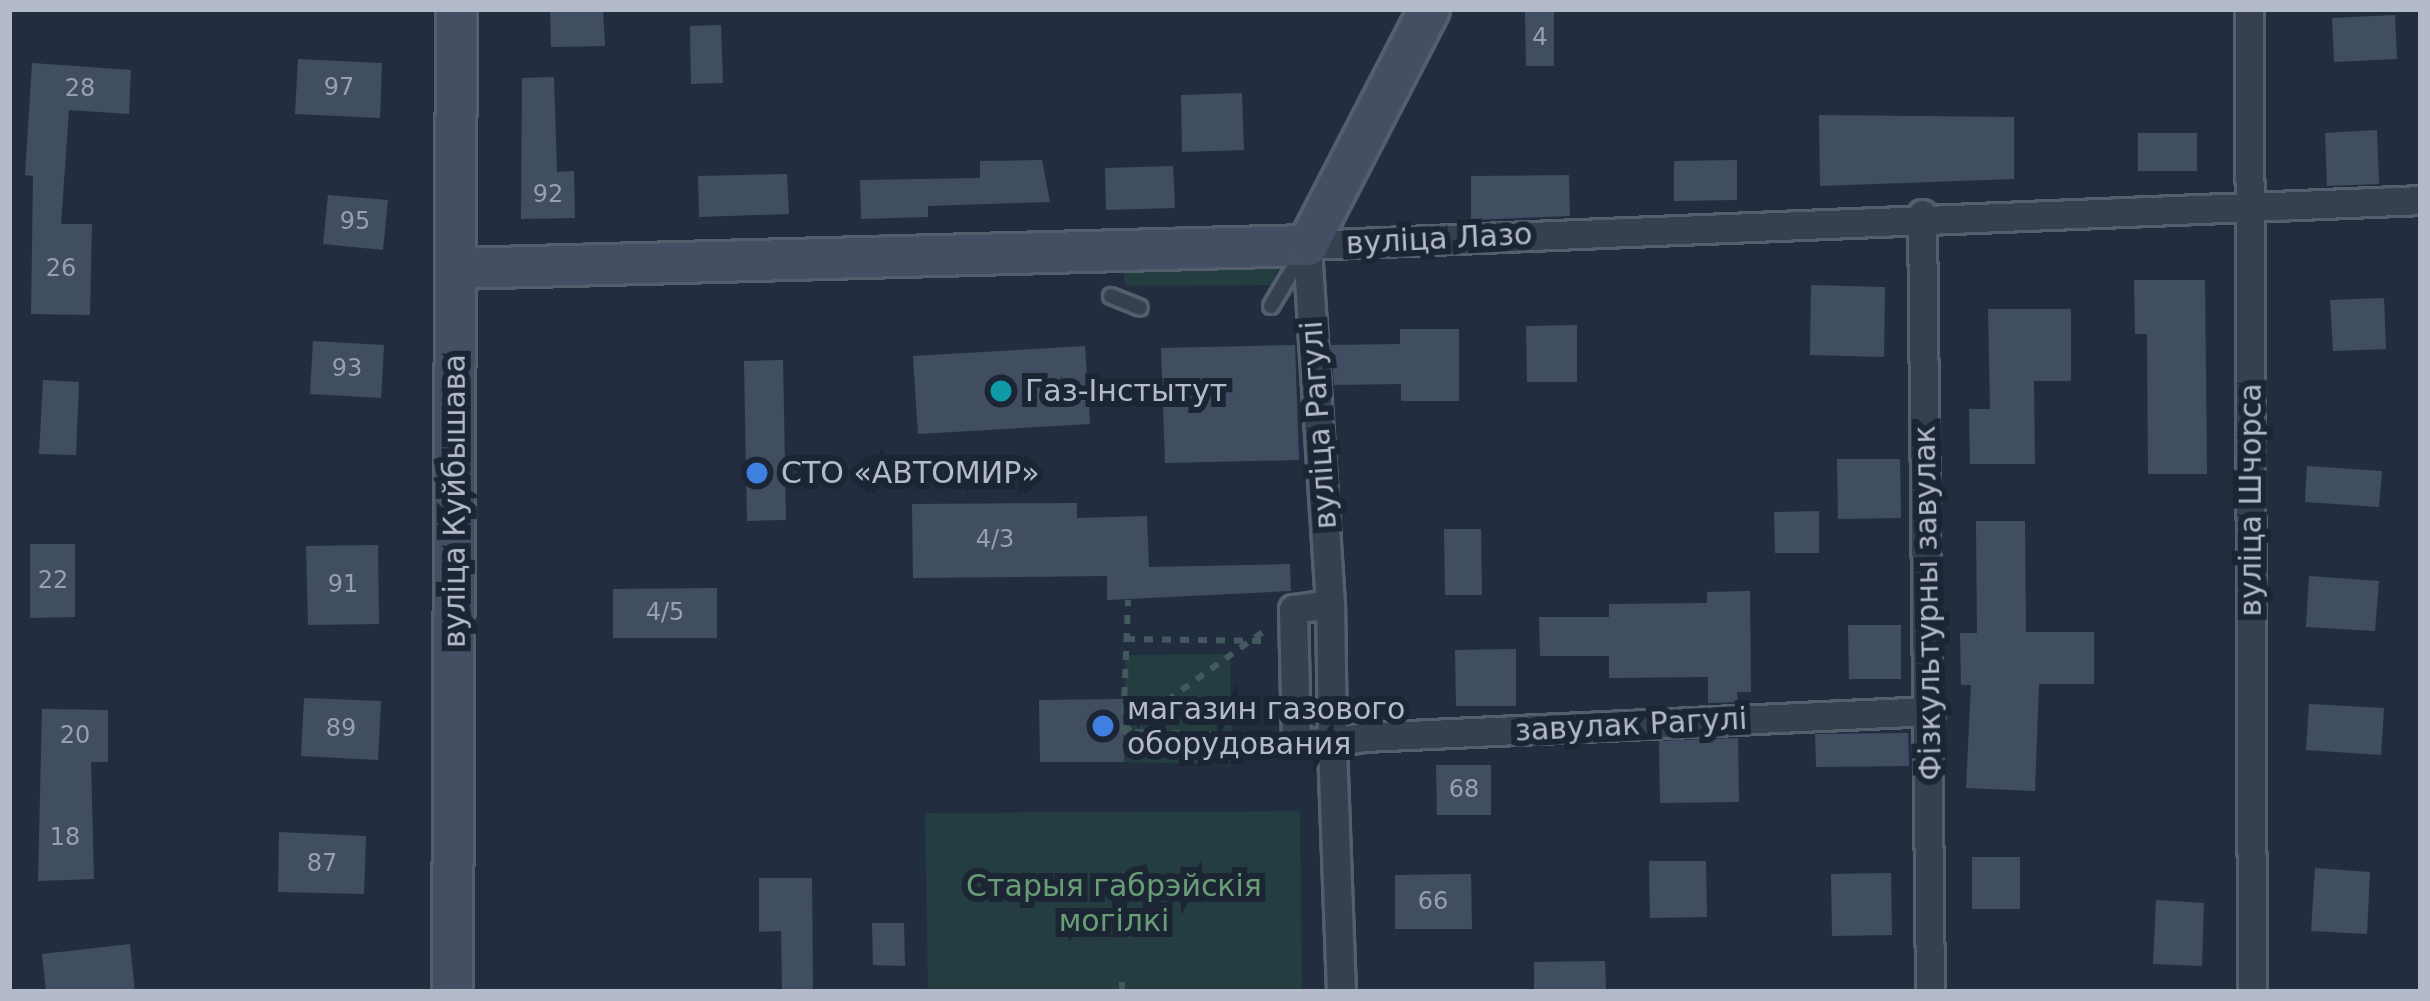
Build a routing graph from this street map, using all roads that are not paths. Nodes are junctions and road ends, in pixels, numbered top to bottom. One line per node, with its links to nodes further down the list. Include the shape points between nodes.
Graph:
1 (455, 9): 8 (street, вуліца Куйбышава)
2 (1429, 9): 7 (street)
3 (2249, 9): 5 (street, вуліца Шчорса)
4 (2421, 200): 5 (street, вуліца Лазо)
5 (2251, 206): 6 (street, вуліца Лазо); 18 (street, вуліца Шчорса)
6 (1922, 214): 7 (street, вуліца Лазо); 13 (street, Фізкультурны завулак)
7 (1307, 245): 8 (street, вуліца Лазо); 10 (lane); 12 (street, вуліца Рагулі)
8 (457, 268): 15 (street, вуліца Куйбышава)
9 (1111, 296): 11 (lane)
10 (1270, 306)
11 (1140, 308)
12 (1330, 604): 14 (street, вуліца Рагулі); 14 (street, via 1293,609 1293,641 1296,743)
13 (1930, 711): 14 (street, завулак Рагулі); 17 (street, Фізкультурны завулак)
14 (1332, 742): 16 (street, вуліца Рагулі)
15 (452, 992)
16 (1340, 992)
17 (1930, 992)
18 (2252, 992)

